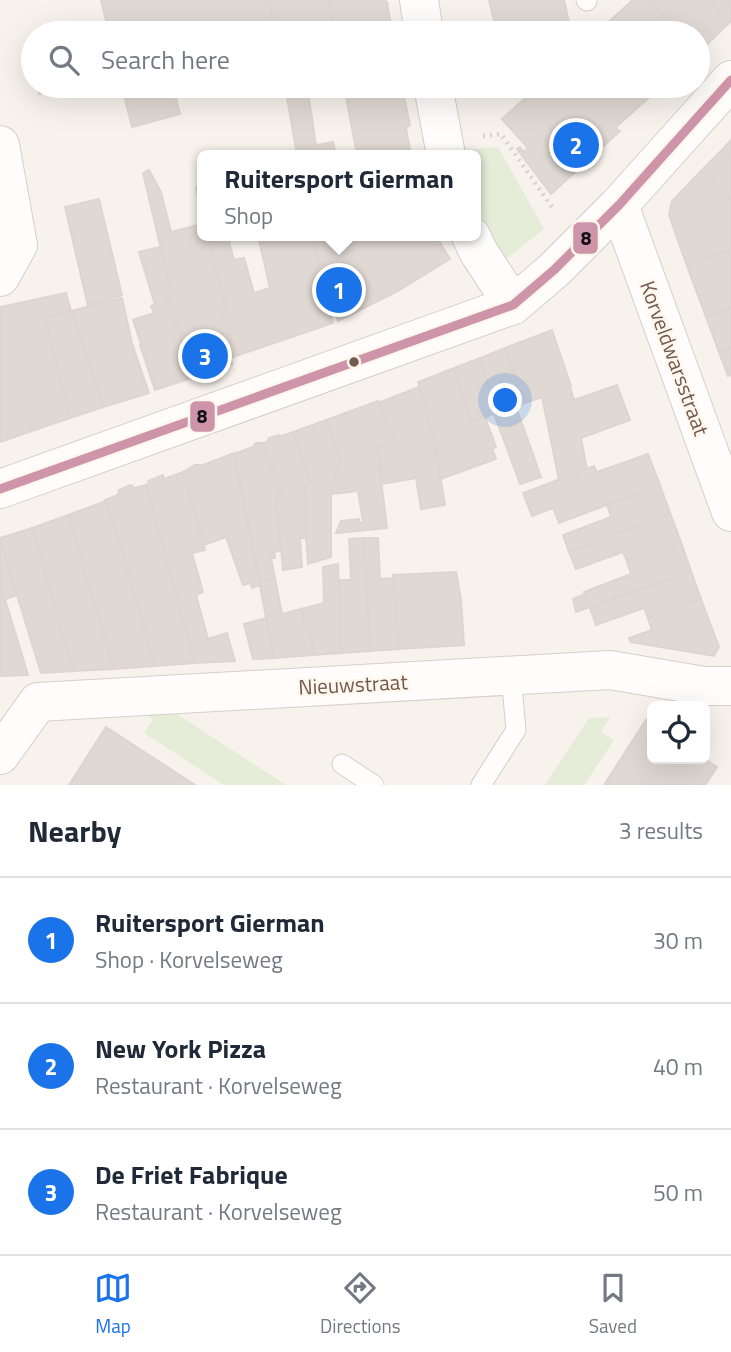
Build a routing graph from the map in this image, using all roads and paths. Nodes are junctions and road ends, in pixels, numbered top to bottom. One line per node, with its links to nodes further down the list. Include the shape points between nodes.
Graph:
1 (419, 0): 2 (street)
2 (422, 21)
3 (731, 79): 7 (street)
4 (435, 98): 6 (street)
5 (0, 145): 10 (street, via 18,245)
6 (444, 147): 9 (path, via 501,134)
7 (619, 205): 9 (street); 13 (street, Korveldwarsstraat)
8 (473, 241): 11 (street)
9 (578, 245): 11 (street)
10 (0, 277)
11 (513, 305): 12 (street)
12 (0, 489)
13 (731, 512)
14 (511, 676): 15 (street, Nieuwstraat, via 610,670 704,686); 16 (street, Nieuwstraat, via 38,702); 19 (lane, via 516,730)
15 (731, 686)
16 (0, 755)
17 (342, 764): 18 (lane)
18 (374, 785)
19 (481, 785)

